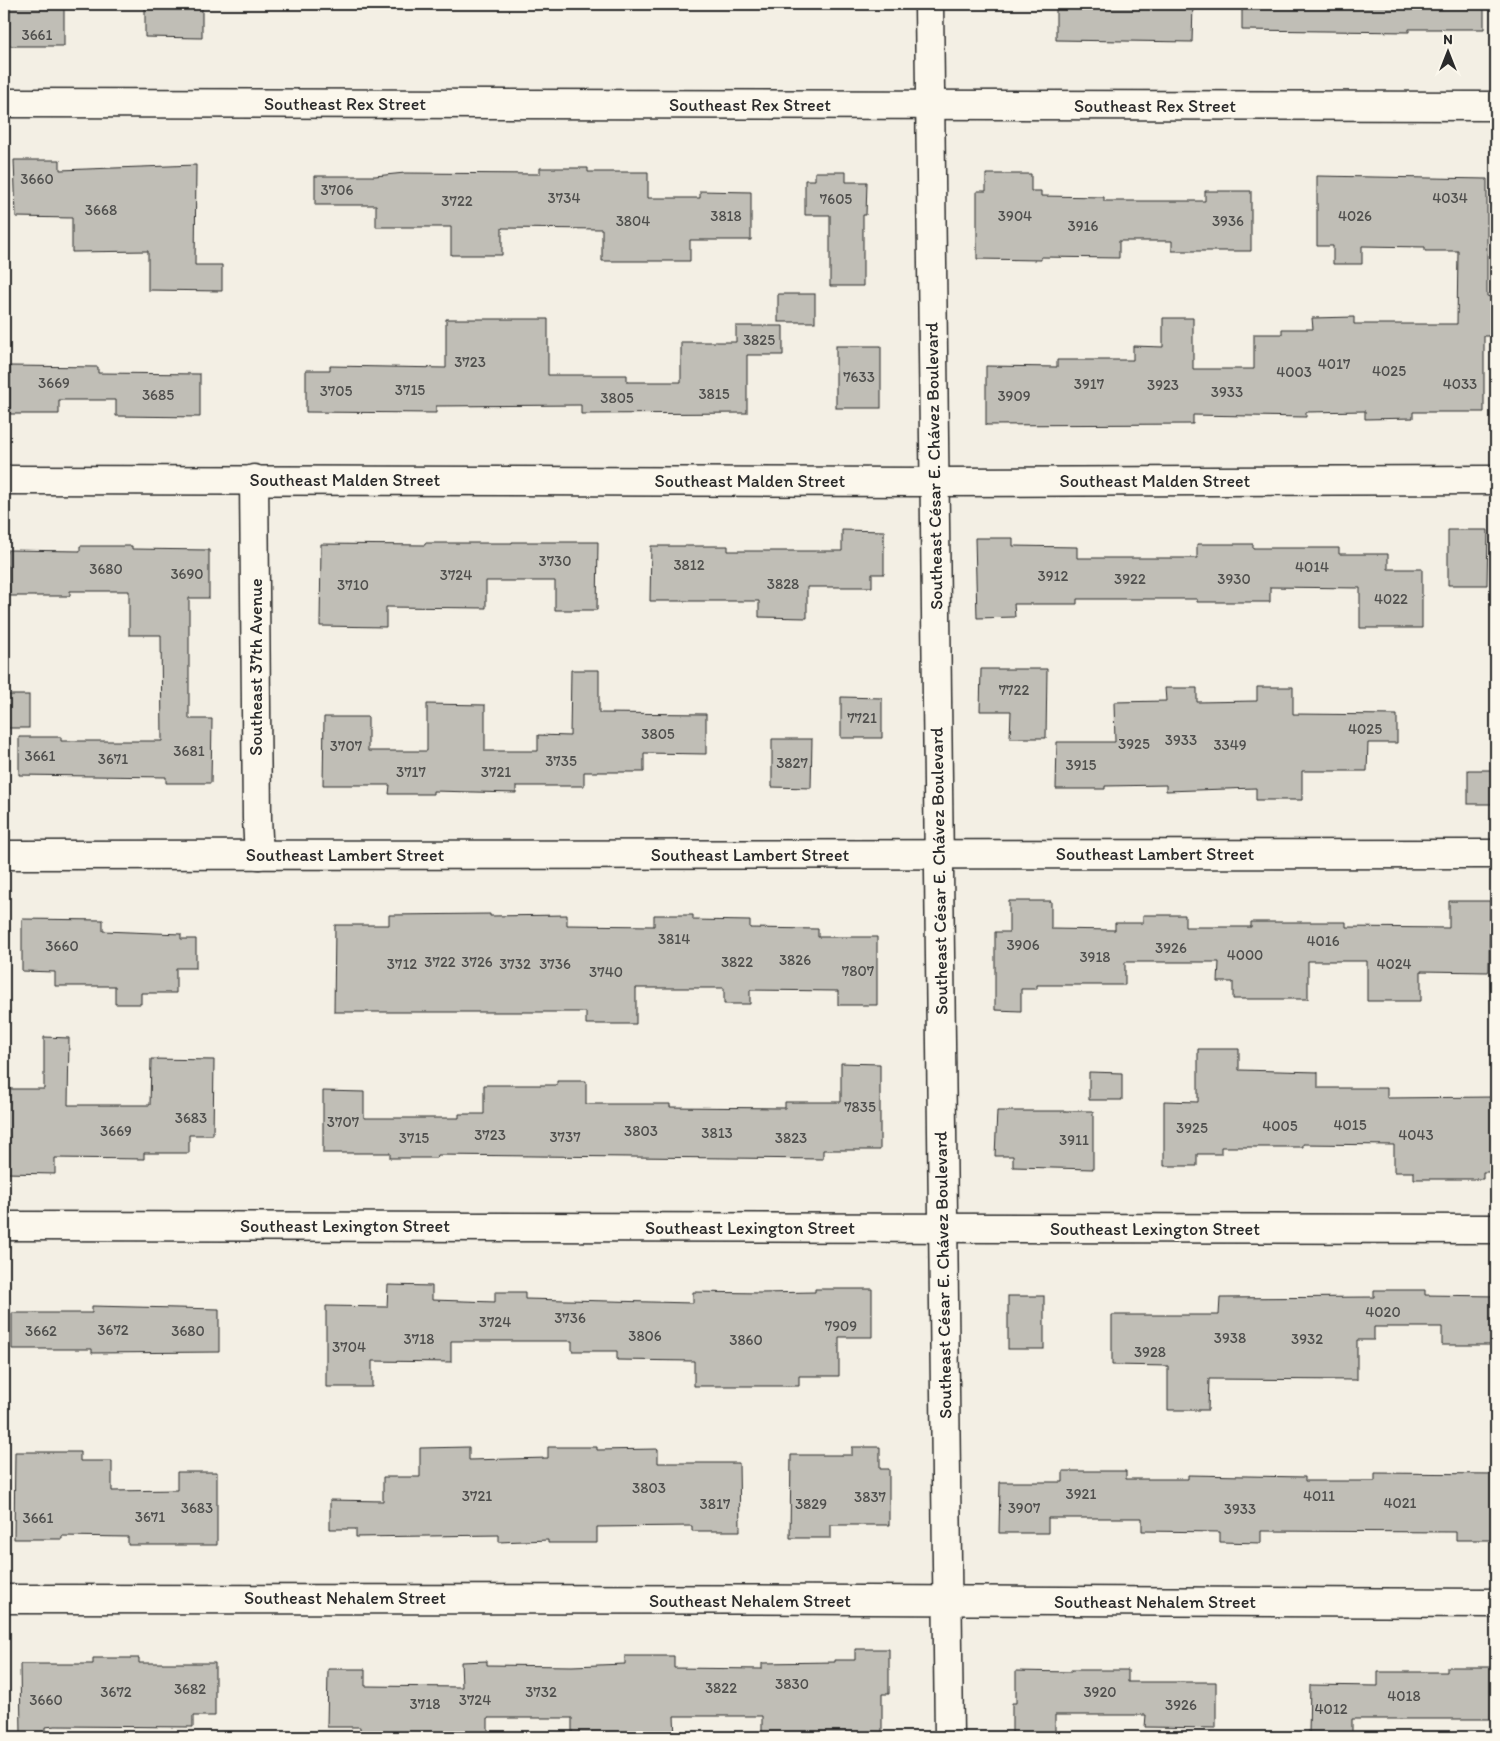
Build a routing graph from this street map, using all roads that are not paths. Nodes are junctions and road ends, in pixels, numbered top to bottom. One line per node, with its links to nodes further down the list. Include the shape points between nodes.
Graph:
1 (929, 4): 3 (street, Southeast César E. Chávez Boulevard)
2 (4, 103): 3 (street, Southeast Rex Street)
3 (930, 106): 4 (street, Southeast Rex Street); 8 (street, Southeast César E. Chávez Boulevard)
4 (1496, 106)
5 (254, 479): 6 (street, Southeast Malden Street); 8 (street, Southeast Malden Street); 11 (street, Southeast 37th Avenue)
6 (4, 480)
7 (1496, 480): 8 (street, Southeast Malden Street)
8 (934, 482): 12 (street, Southeast César E. Chávez Boulevard)
9 (1496, 854): 12 (street, Southeast Lambert Street)
10 (4, 855): 11 (street, Southeast Lambert Street)
11 (259, 855): 12 (street, Southeast Lambert Street)
12 (939, 855): 15 (street, Southeast César E. Chávez Boulevard)
13 (4, 1226): 15 (street, Southeast Lexington Street)
14 (1496, 1228): 15 (street, Southeast Lexington Street)
15 (943, 1229): 17 (street, Southeast César E. Chávez Boulevard)
16 (4, 1599): 17 (street, Southeast Nehalem Street, via 270,1597)
17 (946, 1602): 18 (street, Southeast Nehalem Street); 19 (street, Southeast César E. Chávez Boulevard)
18 (1496, 1603)
19 (949, 1737)

